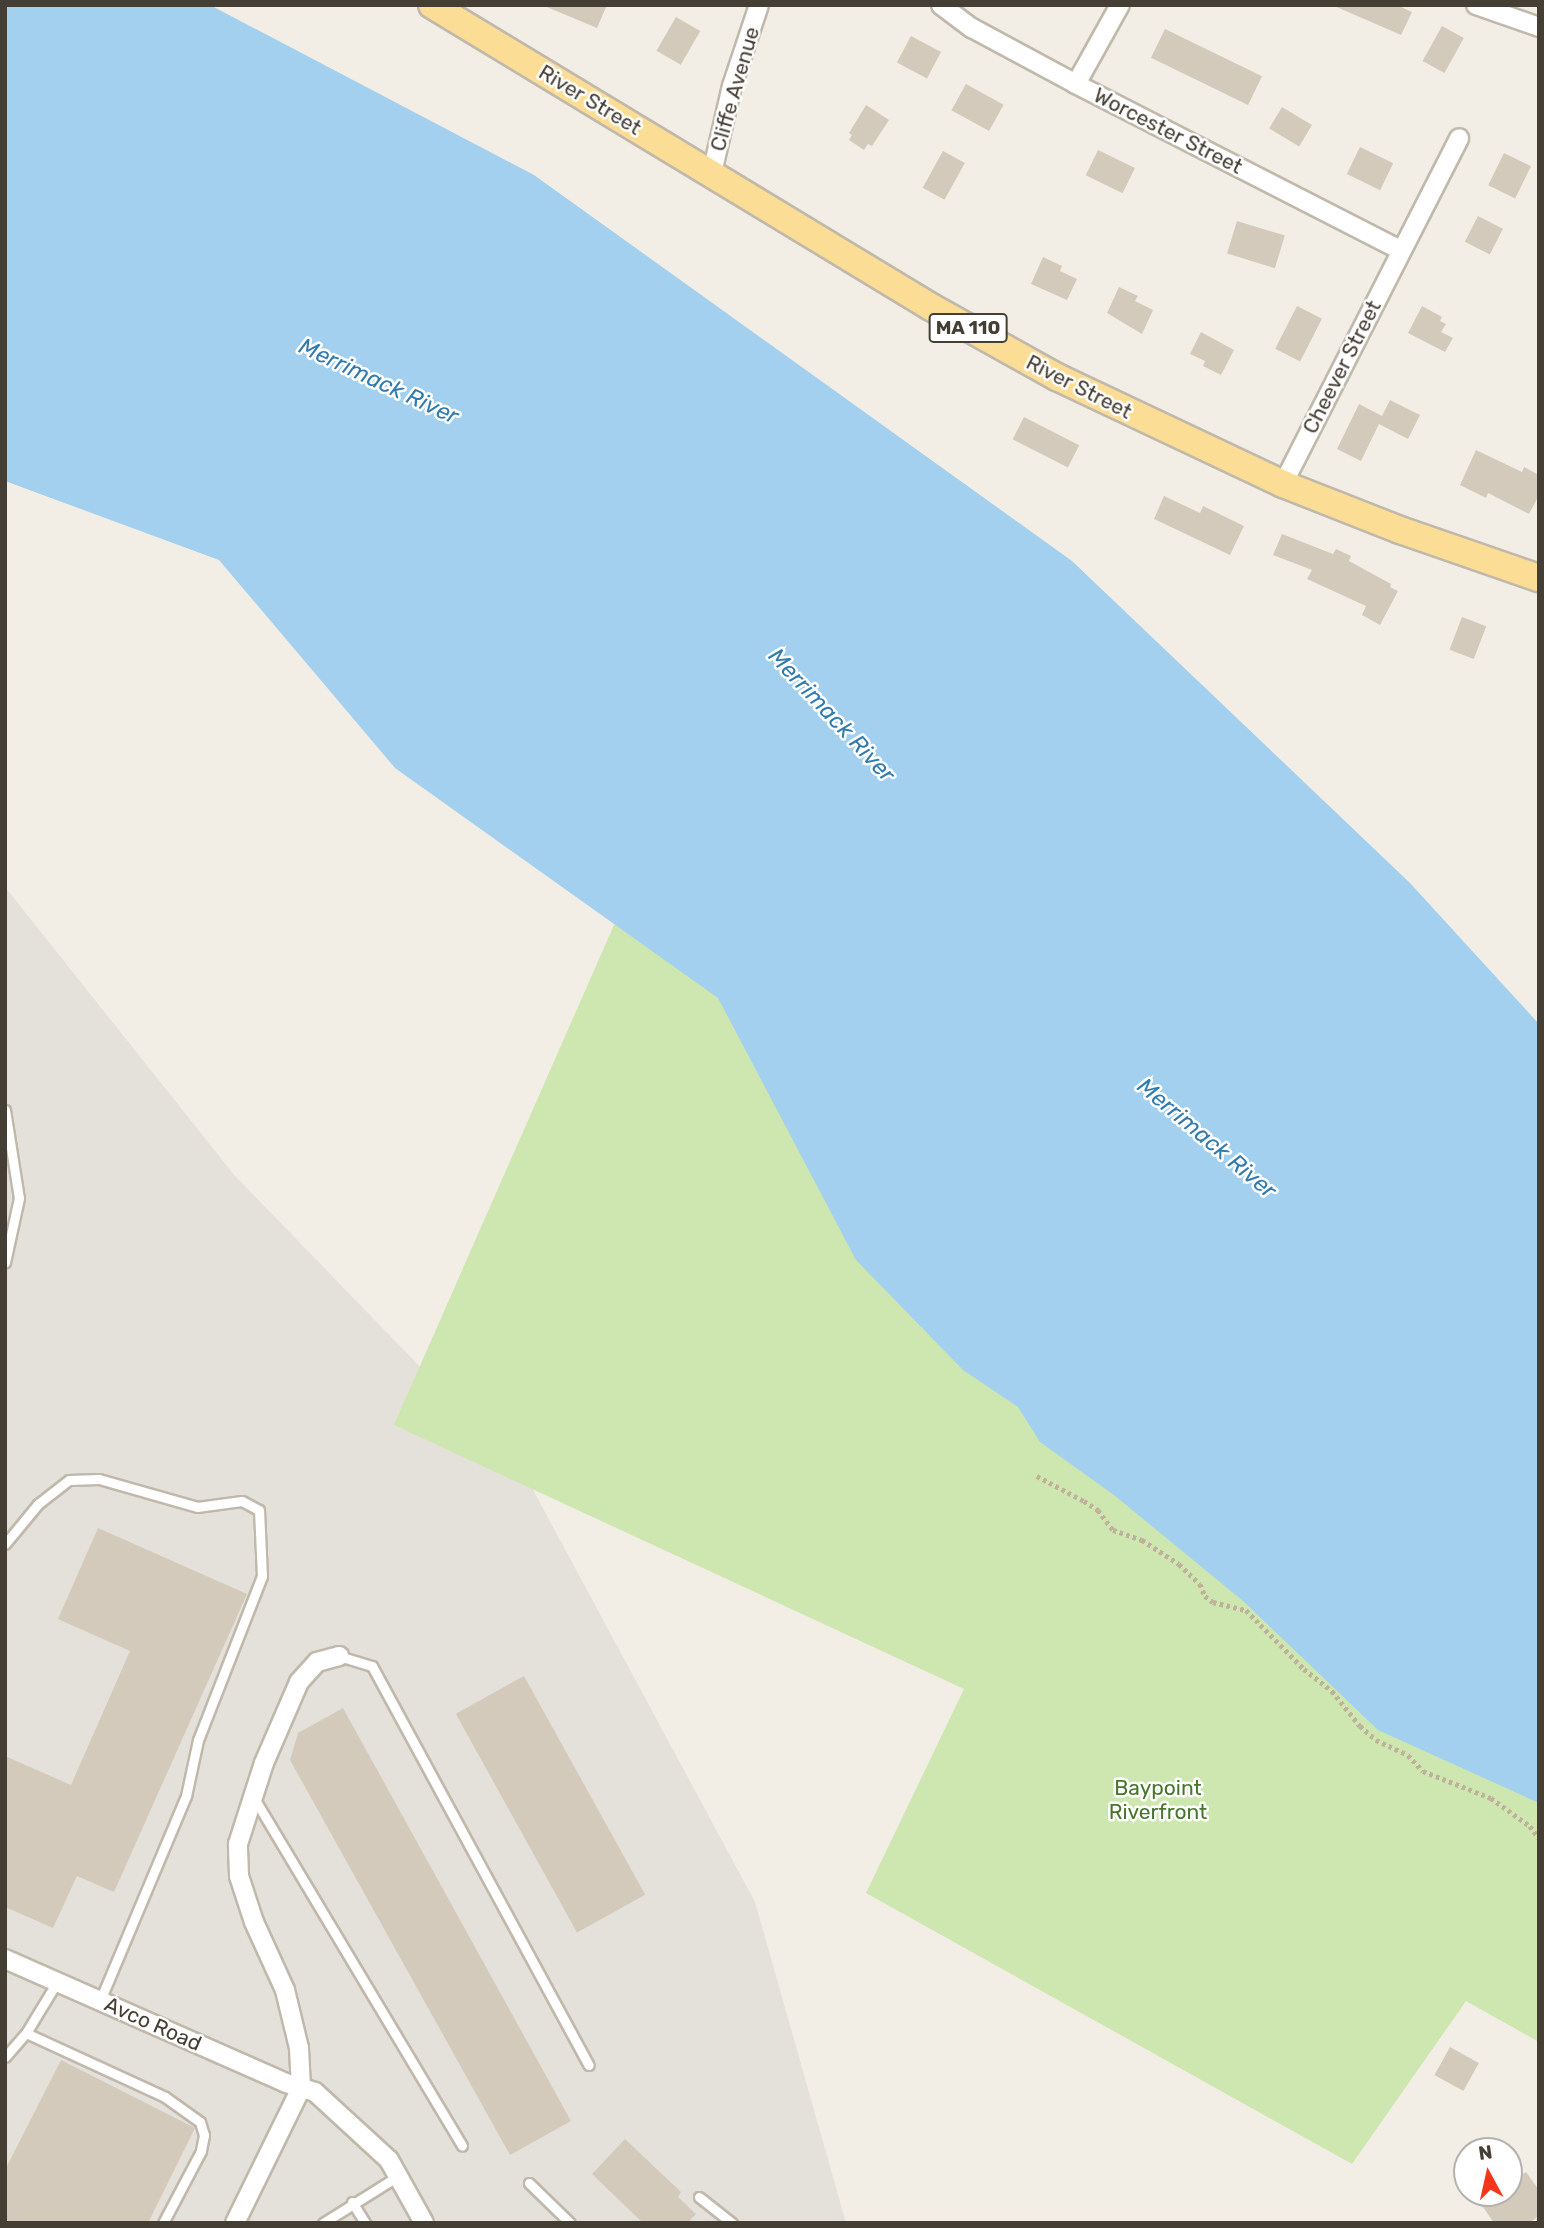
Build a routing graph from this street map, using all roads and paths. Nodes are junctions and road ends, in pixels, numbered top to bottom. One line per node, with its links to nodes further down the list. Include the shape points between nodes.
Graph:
1 (432, 5): 9 (main road, River Street / MA 110)
2 (760, 5): 9 (street, Cliffe Avenue, via 732,86)
3 (941, 5): 7 (street, Worcester Street, via 972,28)
4 (1120, 5): 7 (street)
5 (1476, 5): 6 (street)
6 (1539, 27)
7 (1076, 85): 10 (street, Worcester Street)
8 (1459, 138): 10 (street, Cheever Street)
9 (712, 173): 11 (main road, River Street / MA 110, via 931,307 1057,377)
10 (1400, 250): 11 (street, Cheever Street)
11 (1283, 484): 12 (main road, River Street / MA 110)
12 (1539, 578)
13 (5, 1110): 14 (lane, via 19,1198)
14 (5, 1262)
15 (1037, 1476): 19 (path, via 1097,1510 1113,1530 1152,1546 1179,1564 1213,1602 1246,1610 1332,1691 1376,1740 1408,1755 1423,1771 1491,1798)
16 (5, 1544): 22 (lane, via 38,1504 69,1480 99,1479 197,1507 242,1501 259,1510 262,1576 198,1740 186,1797)
17 (339, 1656): 18 (street, via 317,1662 299,1682); 25 (lane, via 372,1666)
18 (253, 1797): 26 (street, via 238,1844 239,1876 285,1990 299,2048); 27 (lane)
19 (1539, 1838)
20 (5, 1959): 21 (street, Avco Road)
21 (57, 1982): 22 (street, Avco Road); 23 (lane)
22 (100, 2001): 26 (street, Avco Road)
23 (26, 2033): 24 (lane); 32 (lane, via 165,2097 200,2122 204,2135 201,2151)
24 (5, 2057)
25 (589, 2065)
26 (301, 2088): 28 (street, Avco Road, via 315,2092 349,2120 389,2160); 33 (street)
27 (462, 2145)
28 (398, 2176): 31 (lane); 36 (street, Avco Road)
29 (528, 2183): 37 (lane)
30 (699, 2197): 38 (lane)
31 (352, 2202): 34 (lane); 35 (lane)
32 (163, 2223)
33 (235, 2223)
34 (323, 2223)
35 (365, 2223)
36 (424, 2223)
37 (569, 2223)
38 (733, 2223)

